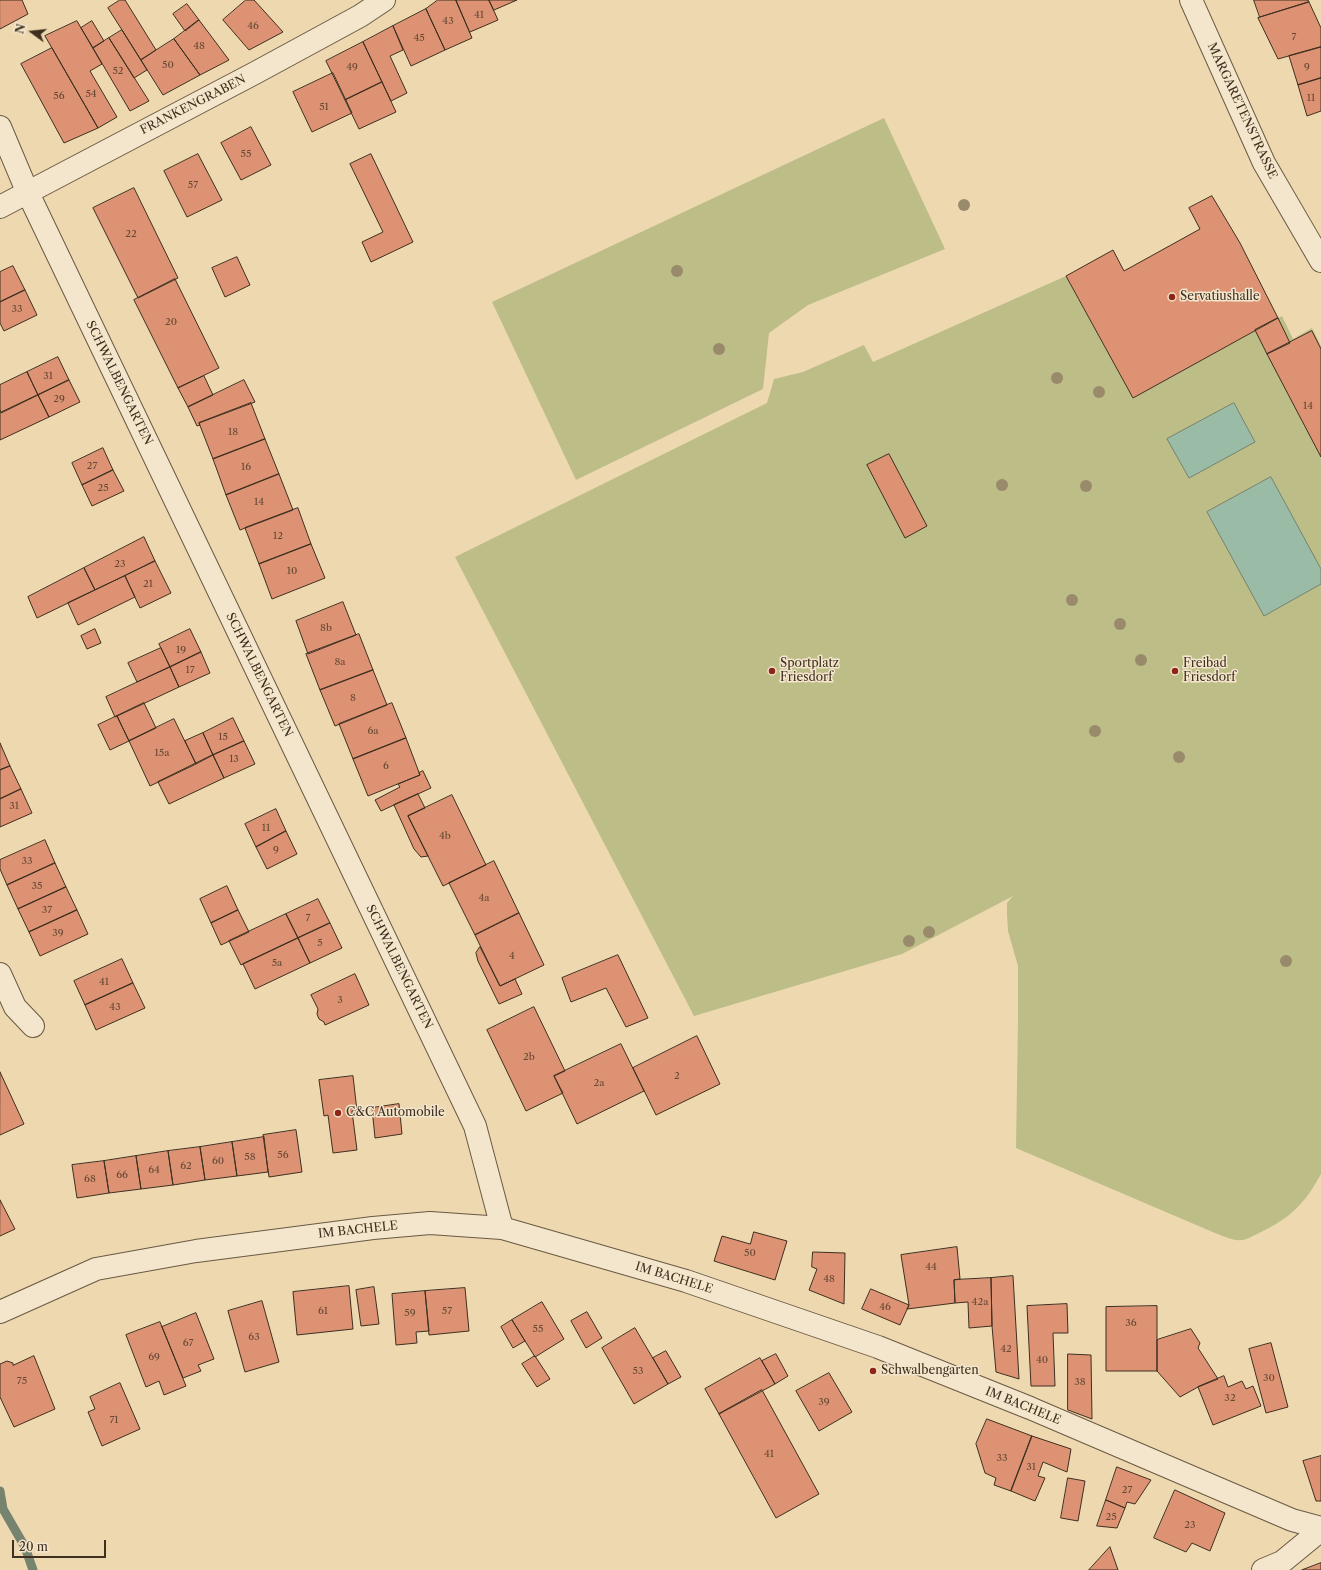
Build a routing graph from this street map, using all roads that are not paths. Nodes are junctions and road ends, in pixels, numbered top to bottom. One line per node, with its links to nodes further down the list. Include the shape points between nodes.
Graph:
1 (384, 0): 4 (street, FRANKENGRABEN, via 360,16 255,73)
2 (1191, 0): 6 (street, MARGARETENSTRASSE, via 1264,163)
3 (0, 127): 4 (street, SCHWALBENGARTEN)
4 (27, 191): 5 (street, FRANKENGRABEN); 9 (street, SCHWALBENGARTEN, via 475,1126)
5 (0, 206)
6 (1321, 261)
7 (0, 974): 8 (street, via 14,1007)
8 (33, 1026)
9 (502, 1228): 10 (street, IM BACHELE, via 430,1223 196,1251 96,1270); 11 (street, IM BACHELE, via 686,1280 878,1347 1030,1408 1292,1520)
10 (0, 1312)
11 (1321, 1529): 12 (street, via 1282,1562)
12 (1263, 1570)

